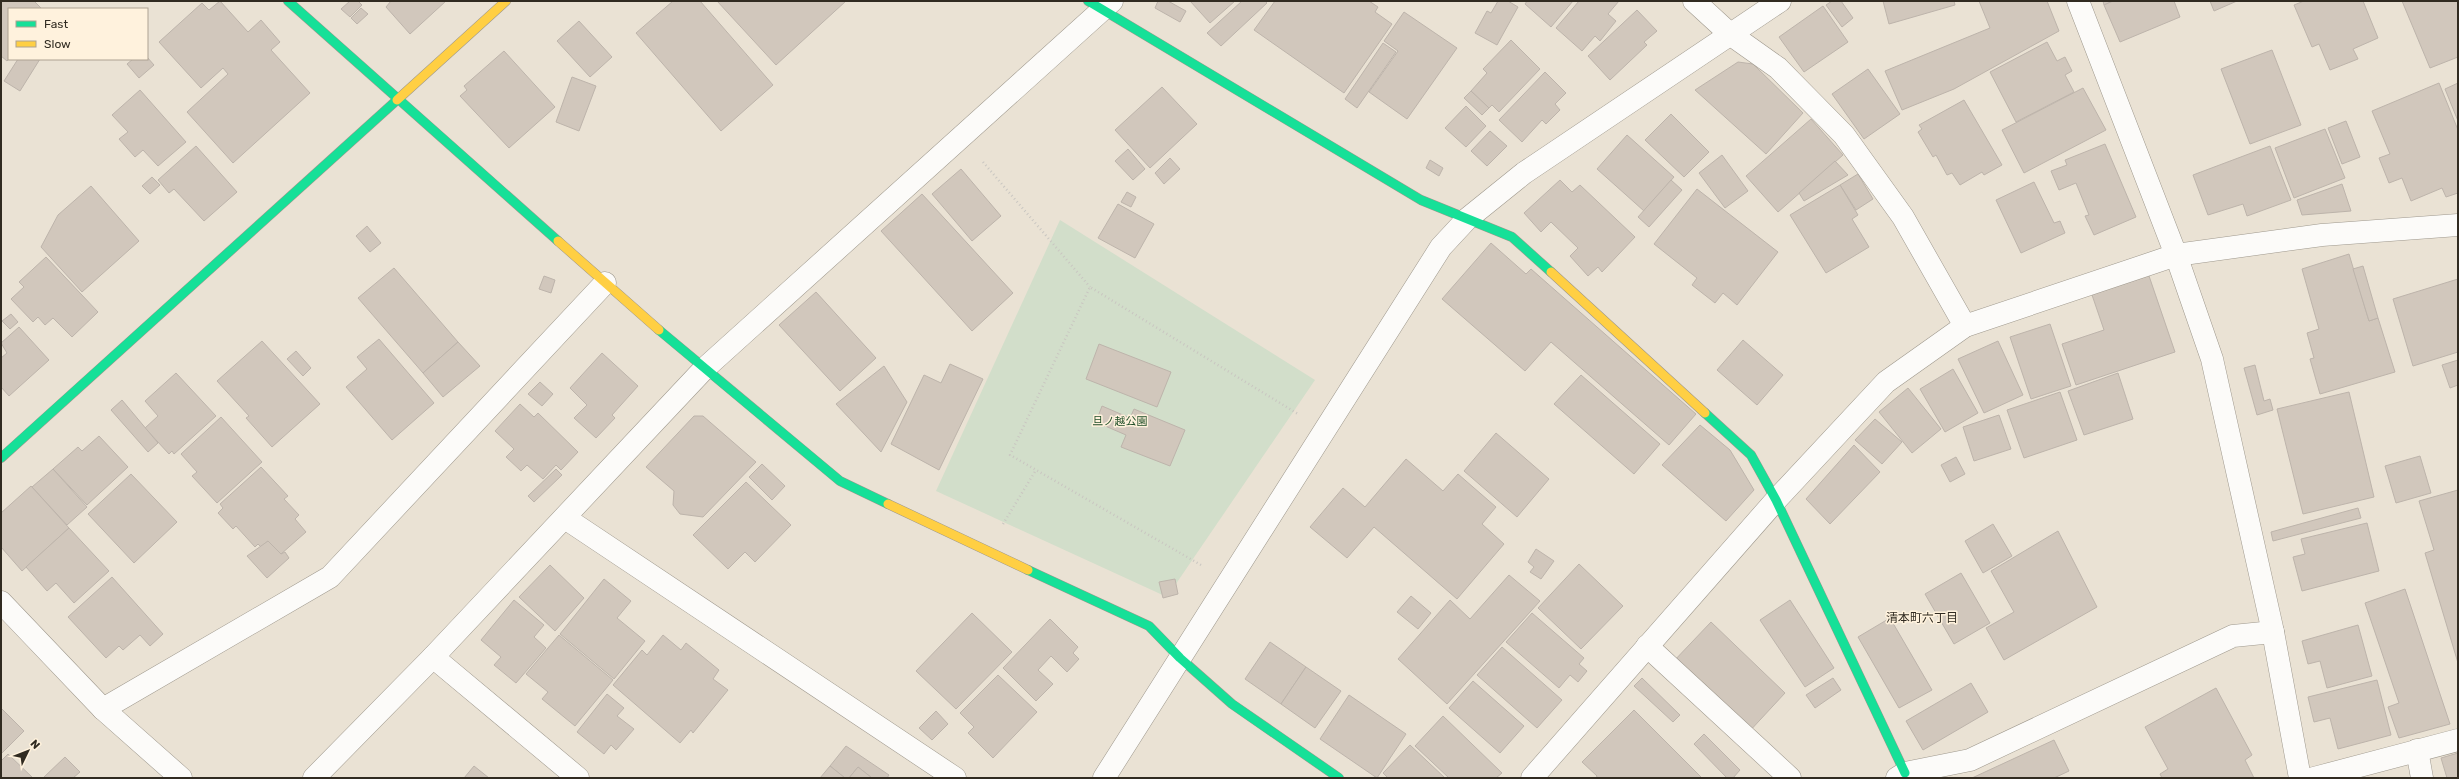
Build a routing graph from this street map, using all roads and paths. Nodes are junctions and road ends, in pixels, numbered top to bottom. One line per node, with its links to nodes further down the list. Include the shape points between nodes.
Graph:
1 (288, 1): 8 (street)
2 (506, 1): 8 (street)
3 (1694, 1): 7 (street)
4 (1780, 1): 7 (street)
5 (2078, 1): 12 (street)
6 (1101, 4): 9 (street); 10 (street, via 1421,200)
7 (1730, 34): 10 (street, via 1524,173); 15 (street, via 1778,68 1844,134 1903,216)
8 (398, 98): 13 (street); 18 (street)
9 (963, 137): 14 (path); 16 (street)
10 (1467, 219): 17 (street, via 1441,247); 20 (street, via 1512,238 1542,264 1751,455)
11 (2458, 225): 12 (street, via 2322,235)
12 (2176, 255): 15 (street); 25 (street, via 2212,359)
13 (604, 283): 16 (street); 29 (street, via 330,577)
14 (1090, 287): 17 (path); 19 (path, via 1010,456)
15 (1965, 326): 20 (street, via 1886,382)
16 (704, 370): 21 (street); 22 (street, via 840,480)
17 (1324, 429): 23 (street)
18 (1, 458)
19 (1036, 470): 22 (path); 23 (path)
20 (1776, 500): 26 (street); 32 (street)
21 (565, 518): 27 (street); 36 (street)
22 (986, 551): 28 (street, via 1149,626)
23 (1229, 581): 28 (street)
24 (1, 602): 29 (street)
25 (2273, 632): 32 (street, via 2233,636 1970,760); 41 (street)
26 (1648, 646): 39 (street); 40 (street)
27 (433, 657): 34 (street); 35 (street)
28 (1180, 658): 37 (street); 38 (street, via 1232,704)
29 (103, 709): 33 (street)
30 (2458, 740): 31 (street)
31 (2418, 750): 42 (street); 43 (street)
32 (1901, 776)
33 (181, 778)
34 (314, 778)
35 (578, 778)
36 (955, 778)
37 (1104, 778)
38 (1339, 778)
39 (1532, 778)
40 (1790, 778)
41 (2300, 778)
42 (2314, 778)
43 (2422, 778)

